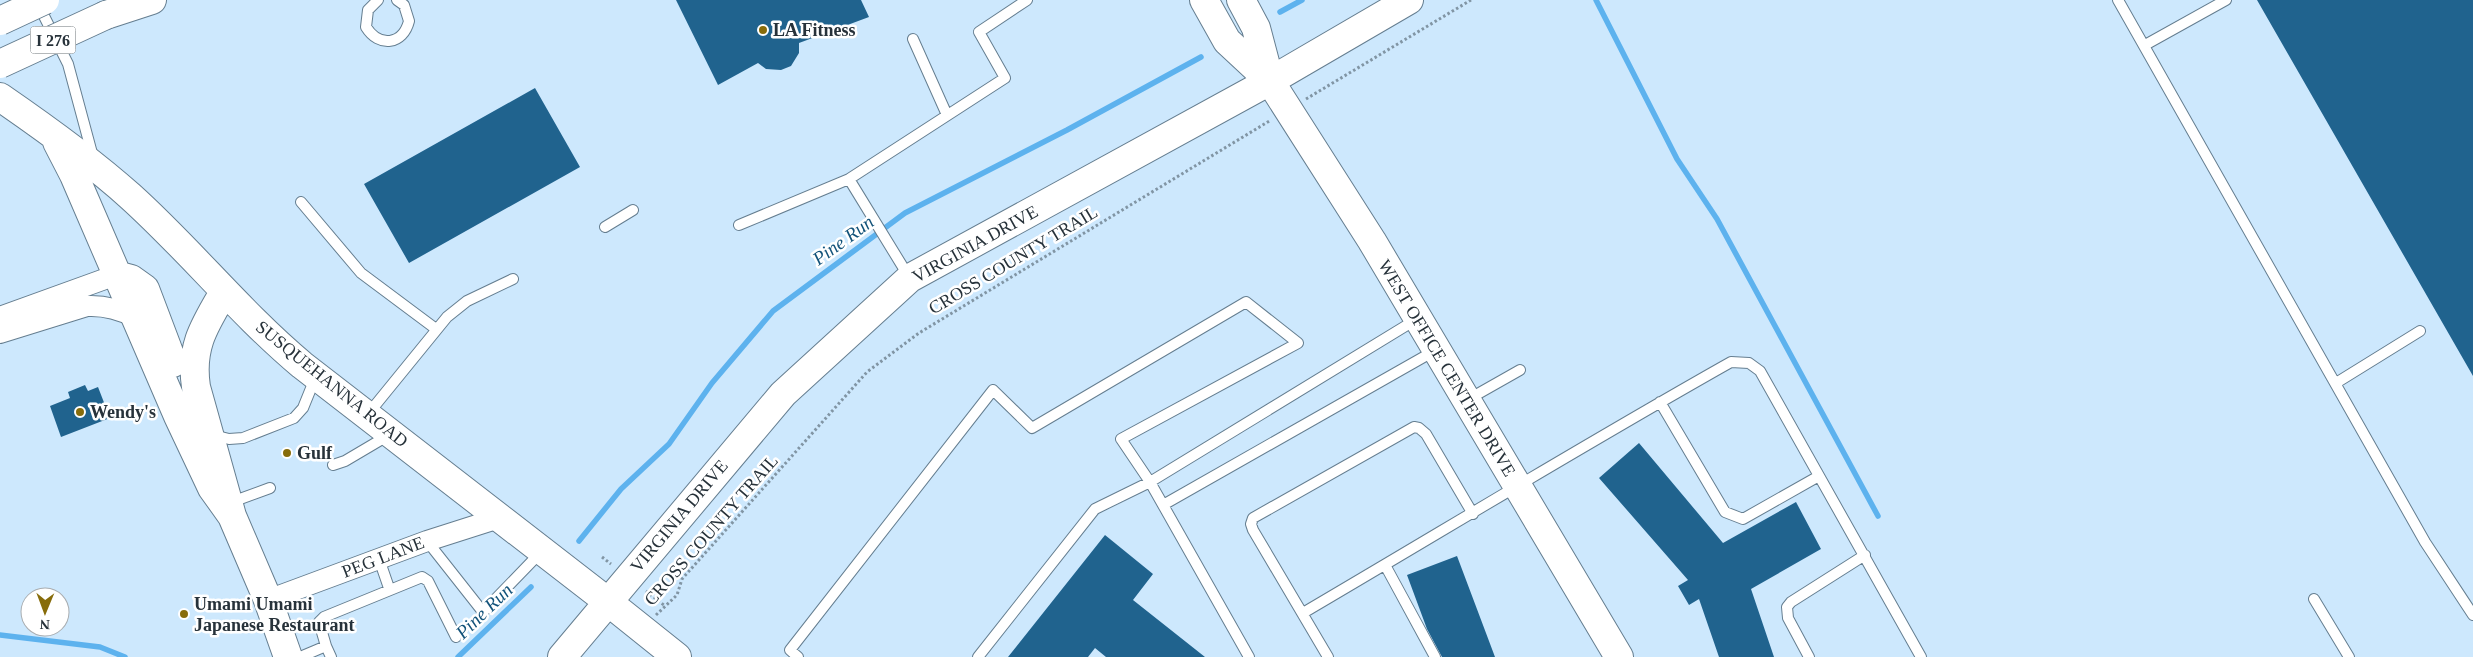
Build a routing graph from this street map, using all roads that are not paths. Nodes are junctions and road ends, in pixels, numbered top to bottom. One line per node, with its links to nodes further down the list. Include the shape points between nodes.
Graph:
1 (36, 0): 22 (lane, via 68,64)
2 (45, 0): 14 (main road, I 276, bridge)
3 (139, 0): 13 (main road, I 276)
4 (152, 0): 13 (main road)
5 (378, 0): 6 (lane, via 368,10 366,27 386,42 402,36 409,21 404,5)
6 (397, 0)
7 (1027, 0): 20 (lane, via 979,32 1004,78)
8 (1204, 0): 18 (main road, via 1227,41)
9 (1241, 0): 18 (main road, via 1256,28)
10 (1409, 0): 18 (main road, VIRGINIA DRIVE)
11 (2118, 0): 16 (lane)
12 (2226, 0): 16 (lane)
13 (106, 15): 17 (main road, I 276, bridge)
14 (0, 21)
15 (912, 39): 20 (lane)
16 (2145, 45): 41 (lane)
17 (0, 64)
18 (1270, 81): 29 (main road, VIRGINIA DRIVE); 34 (main road, WEST OFFICE CENTER DRIVE)
19 (0, 97): 21 (main road, SUSQUEHANNA ROAD)
20 (947, 115): 23 (lane)
21 (52, 134): 22 (main road, SUSQUEHANNA ROAD); 28 (main road, via 74,175)
22 (96, 167): 31 (main road, SUSQUEHANNA ROAD, via 131,197)
23 (849, 179): 26 (lane); 29 (lane)
24 (301, 202): 35 (lane, via 361,273)
25 (633, 210): 27 (lane)
26 (739, 225)
27 (605, 227)
28 (116, 275): 32 (street); 33 (main road); 44 (main road, via 132,279 145,289 173,364)
29 (910, 278): 65 (main road, VIRGINIA DRIVE, via 783,394)
30 (512, 280): 35 (lane, via 467,302)
31 (224, 292): 40 (main road, SUSQUEHANNA ROAD, via 270,338); 44 (main road, via 197,342 194,372)
32 (0, 317)
33 (135, 317): 37 (street, via 101,305 87,306); 54 (main road, via 212,488)
34 (1418, 318): 38 (main road, WEST OFFICE CENTER DRIVE); 50 (lane)
35 (436, 329): 45 (lane)
36 (2420, 331): 41 (lane)
37 (0, 333)
38 (1437, 350): 42 (main road, WEST OFFICE CENTER DRIVE); 53 (lane)
39 (1520, 370): 42 (lane)
40 (316, 376): 45 (main road, SUSQUEHANNA ROAD); 47 (lane, via 303,408 294,418 243,438 229,439)
41 (2336, 383): 67 (lane, via 2425,542)
42 (1466, 400): 51 (main road, WEST OFFICE CENTER DRIVE)
43 (1660, 402): 49 (lane, via 1731,362 1749,363 1760,371); 49 (lane, via 1725,512 1743,519); 51 (lane)
44 (202, 408): 47 (main road)
45 (368, 414): 46 (main road, SUSQUEHANNA ROAD)
46 (392, 433): 48 (lane); 56 (main road, SUSQUEHANNA ROAD)
47 (209, 434): 54 (main road)
48 (333, 465)
49 (1819, 476): 59 (lane)
50 (1150, 482): 53 (lane); 75 (lane, via 1121,439 1298,343 1246,302 1032,428 993,390 790,650); 76 (lane, via 1095,509)
51 (1518, 486): 55 (lane); 80 (main road, WEST OFFICE CENTER DRIVE)
52 (270, 488): 54 (lane)
53 (1163, 505): 77 (lane)
54 (230, 510): 64 (main road)
55 (1474, 514): 61 (lane); 66 (lane, via 1426,434 1414,426 1256,516 1252,521 1253,530)
56 (499, 518): 57 (street, PEG LANE); 58 (main road, SUSQUEHANNA ROAD)
57 (427, 541): 58 (lane, via 483,612); 60 (street, PEG LANE)
58 (542, 551): 65 (main road, SUSQUEHANNA ROAD)
59 (1865, 555): 81 (lane, via 1787,607 1788,618); 82 (lane)
60 (379, 559): 62 (lane); 64 (street, PEG LANE)
61 (1385, 565): 66 (lane); 79 (lane)
62 (390, 588): 68 (lane, via 422,577 428,581); 69 (lane, via 319,622)
63 (2314, 599): 83 (lane)
64 (268, 600): 70 (main road)
65 (608, 601): 73 (main road, VIRGINIA DRIVE); 74 (main road, SUSQUEHANNA ROAD)
66 (1303, 613): 78 (lane)
67 (2473, 615)
68 (456, 637)
69 (326, 646): 71 (lane); 72 (lane)
70 (288, 657)
71 (300, 657)
72 (331, 657)
73 (562, 657)
74 (677, 657)
75 (798, 657)
76 (978, 657)
77 (1249, 657)
78 (1328, 657)
79 (1435, 657)
80 (1619, 657)
81 (1809, 657)
82 (1921, 657)
83 (2349, 657)

